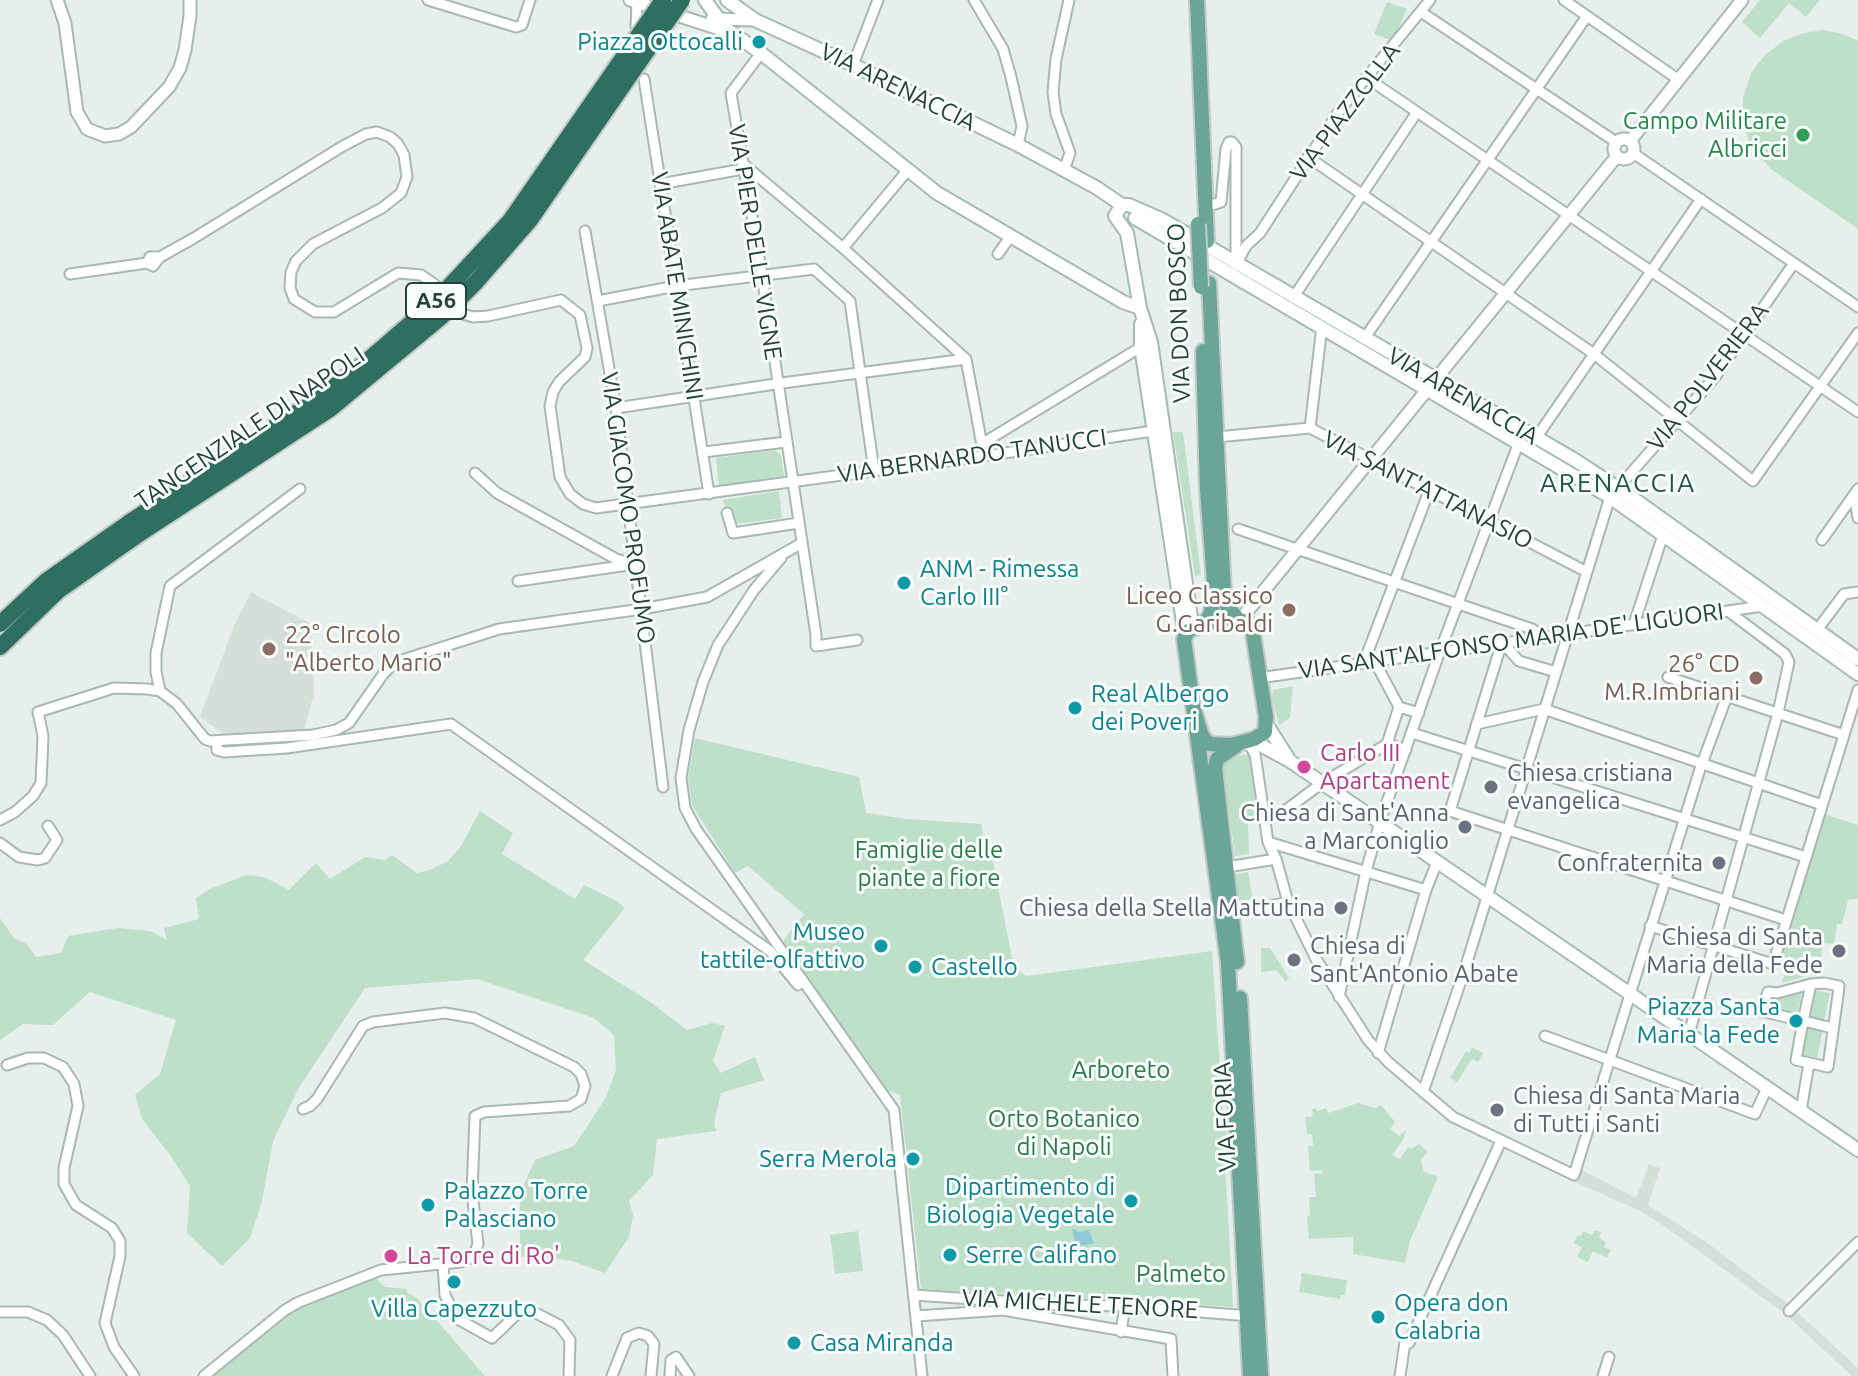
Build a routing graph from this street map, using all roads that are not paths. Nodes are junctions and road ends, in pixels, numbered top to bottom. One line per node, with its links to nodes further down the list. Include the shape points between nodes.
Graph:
1 (57, 0): 2 (street, via 77,112 87,129 105,136 131,127 169,87 185,50)
2 (190, 0)
3 (428, 0): 4 (street, via 520,27)
4 (530, 0)
5 (663, 0): 104 (highway, TANGENZIALE DI NAPOLI / A56, bridge, via 510,221 434,303 319,398)
6 (682, 0): 104 (highway, TANGENZIALE DI NAPOLI, bridge, via 530,220 441,317 330,409)
7 (705, 0): 20 (main road)
8 (878, 0): 26 (street)
9 (974, 0): 33 (street, via 1003,49 1022,126)
10 (1069, 0): 39 (street, via 1053,92 1070,153)
11 (1187, 0): 44 (main road, VIA DON BOSCO)
12 (1197, 0): 44 (main road, VIA DON BOSCO)
13 (1430, 0): 18 (street, VIA PIAZZOLLA)
14 (1564, 0): 19 (street)
15 (1742, 0): 29 (street)
16 (633, 1): 22 (street); 23 (street)
17 (735, 2): 21 (main road, VIA ARENACCIA)
18 (1421, 12): 27 (street, VIA PIAZZOLLA); 30 (street)
19 (1587, 16): 29 (street); 30 (street)
20 (716, 18): 21 (street); 22 (street); 24 (main road)
21 (755, 20): 26 (main road, VIA ARENACCIA)
22 (691, 22): 24 (street)
23 (636, 27)
24 (733, 33): 25 (main road)
25 (761, 53): 38 (street, VIA PIER DELLE VIGNE, via 731,93); 40 (main road)
26 (853, 65): 33 (main road, VIA ARENACCIA)
27 (1367, 78): 31 (street); 36 (street, VIA PIAZZOLLA)
28 (644, 79): 41 (street, VIA ABATE MINICHINI)
29 (1679, 80): 34 (street)
30 (1536, 89): 32 (street); 37 (street)
31 (1417, 112): 37 (street); 42 (street)
32 (1616, 142): 34 (street, via 1621,139); 35 (street)
33 (1018, 145): 39 (main road, VIA ARENACCIA)
34 (1631, 147): 35 (street, via 1626,158); 43 (street)
35 (1617, 156): 45 (street)
36 (1308, 157): 42 (street); 54 (street, VIA PIAZZOLLA)
37 (1487, 161): 45 (street); 50 (street)
38 (743, 166): 41 (street); 51 (street); 57 (street, VIA PIER DELLE VIGNE)
39 (1064, 170): 46 (main road, VIA ARENACCIA)
40 (907, 171): 49 (main road); 51 (street)
41 (660, 184): 60 (street, VIA ABATE MINICHINI)
42 (1362, 195): 50 (street); 62 (street)
43 (1701, 199): 53 (street); 55 (street)
44 (1202, 207): 54 (street, via 1221,202 1226,149 1232,142); 59 (main road, VIA DON BOSCO); 59 (main road, VIA DON BOSCO, bridge, via 1198,224)
45 (1568, 216): 55 (street); 61 (street)
46 (1129, 221): 47 (main road, VIA ARENACCIA); 47 (main road, via 1140,230); 54 (main road, VIA ARENACCIA, via 1156,216); 65 (main road)
47 (1151, 226): 67 (main road, VIA ARENACCIA)
48 (585, 231): 63 (street, VIA GIACOMO PROFUMO)
49 (1010, 237): 52 (street); 65 (main road)
50 (1431, 242): 61 (street); 70 (street)
51 (843, 248): 73 (street)
52 (998, 254)
53 (1794, 263): 64 (street); 69 (street, VIA POLVERIERA)
54 (1236, 265): 62 (main road, VIA ARENACCIA)
55 (1650, 273): 69 (street); 72 (street)
56 (70, 274): 58 (street, via 155,260 343,146 377,132 390,137 404,155 407,177 401,193 313,244 291,272 294,299 315,312 334,312 398,273 421,275)
57 (762, 275): 60 (street); 74 (street, via 814,269 850,301); 75 (street, VIA PIER DELLE VIGNE)
58 (434, 284)
59 (1205, 285): 84 (main road, VIA DON BOSCO); 123 (main road, VIA DON BOSCO, via 1207,489 1215,595)
60 (676, 286): 63 (street); 78 (street, VIA ABATE MINICHINI)
61 (1506, 293): 72 (street); 76 (street)
62 (1293, 298): 70 (main road, VIA ARENACCIA)
63 (598, 301): 79 (street, VIA GIACOMO PROFUMO)
64 (1858, 307)
65 (1140, 308): 71 (main road); 83 (main road, via 1151,342)
66 (463, 314): 99 (street, VIA BERNARDO TANUCCI, via 488,316 561,300 580,315 585,357 559,382 550,406 560,477 583,504)
67 (1322, 326): 76 (main road, VIA ARENACCIA); 82 (street)
68 (1858, 333): 77 (street)
69 (1746, 335): 77 (street); 81 (street, VIA POLVERIERA)
70 (1364, 339): 76 (main road, VIA ARENACCIA)
71 (1141, 347): 83 (main road); 89 (street, via 988,440)
72 (1594, 354): 81 (street); 85 (street)
73 (966, 359): 74 (street); 89 (street)
74 (860, 372): 75 (street); 91 (street)
75 (777, 383): 78 (street); 86 (street, VIA PIER DELLE VIGNE)
76 (1433, 384): 85 (main road, VIA ARENACCIA); 87 (main road, VIA ARENACCIA); 90 (street)
77 (1820, 386): 80 (street); 81 (street, via 1753,481)
78 (695, 396): 79 (street); 88 (street, VIA ABATE MINICHINI)
79 (616, 408): 99 (street, VIA GIACOMO PROFUMO)
80 (1858, 412)
81 (1677, 420): 96 (street, VIA POLVERIERA)
82 (1310, 428): 84 (street, VIA SANT'ATTANASIO); 90 (street, VIA SANT'ATTANASIO)
83 (1158, 430): 89 (street, VIA BERNARDO TANUCCI); 123 (main road, via 1191,618); 128 (main road)
84 (1217, 437): 121 (main road, VIA DON BOSCO, via 1224,595)
85 (1536, 438): 96 (main road, VIA ARENACCIA)
86 (786, 442): 88 (street); 93 (street, VIA PIER DELLE VIGNE)
87 (1519, 442): 96 (main road, VIA ARENACCIA); 102 (street)
88 (704, 452): 98 (street, VIA ABATE MINICHINI)
89 (984, 456): 91 (street, VIA BERNARDO TANUCCI)
90 (1370, 461): 95 (street, VIA SANT'ATTANASIO); 109 (street)
91 (874, 471): 93 (street, VIA BERNARDO TANUCCI)
92 (475, 473): 111 (street, via 497,493 616,559)
93 (792, 482): 98 (street, VIA BERNARDO TANUCCI); 103 (street, VIA PIER DELLE VIGNE)
94 (300, 489): 141 (street, via 170,586 156,653)
95 (1429, 491): 102 (street, VIA SANT'ATTANASIO); 114 (street)
96 (1614, 492): 106 (main road, VIA ARENACCIA); 112 (street); 126 (main road, VIA ARENACCIA)
97 (1856, 492): 101 (street); 107 (street)
98 (709, 494): 99 (street, VIA BERNARDO TANUCCI)
99 (627, 505): 111 (street, VIA GIACOMO PROFUMO)
100 (727, 513): 103 (street, via 733,533)
101 (1858, 518)
102 (1488, 521): 112 (street, VIA SANT'ATTANASIO); 116 (street)
103 (799, 523): 108 (street)
104 (134, 528): 124 (highway, TANGENZIALE DI NAPOLI / A56, via 46,581); 132 (highway, TANGENZIALE DI NAPOLI / A56)
105 (1238, 529): 109 (street)
106 (1663, 535): 117 (main road, VIA ARENACCIA); 125 (street)
107 (1822, 540)
108 (802, 543): 110 (street); 130 (street, via 816,646)
109 (1298, 549): 114 (street); 121 (street)
110 (783, 555): 118 (street, via 707,597); 190 (street, via 718,645 689,730 681,778 685,808 696,829)
111 (636, 564): 113 (street); 118 (street, VIA GIACOMO PROFUMO)
112 (1587, 572): 127 (street)
113 (518, 581)
114 (1394, 582): 116 (street); 135 (street)
115 (1858, 592): 126 (street, via 1844,594)
116 (1457, 603): 129 (street); 133 (street)
117 (1763, 606): 119 (street, VIA SANT'ALFONSO MARIA DE' LIGUORI); 137 (main road, VIA ARENACCIA)
118 (642, 609): 152 (street, via 499,629 396,662 349,723 336,730); 162 (street, VIA GIACOMO PROFUMO)
119 (1745, 609): 120 (street, VIA SANT'ALFONSO MARIA DE' LIGUORI); 122 (street)
120 (1728, 611): 122 (street); 125 (street, VIA SANT'ALFONSO MARIA DE' LIGUORI)
121 (1239, 619): 123 (main road); 139 (main road, VIA DON BOSCO, via 1252,627)
122 (1741, 621): 147 (street, via 1789,662)
123 (1205, 623): 128 (main road)
124 (0, 624)
125 (1634, 624): 127 (street, VIA SANT'ALFONSO MARIA DE' LIGUORI)
126 (1817, 630): 134 (main road, VIA ARENACCIA)
127 (1568, 633): 129 (street, VIA SANT'ALFONSO MARIA DE' LIGUORI); 136 (street)
128 (1185, 635): 145 (main road)
129 (1544, 637): 131 (street, VIA SANT'ALFONSO MARIA DE' LIGUORI)
130 (857, 640)
131 (1502, 642): 133 (street, VIA SANT'ALFONSO MARIA DE' LIGUORI); 136 (street, via 1519,661); 148 (street)
132 (0, 647)
133 (1440, 651): 135 (street, VIA SANT'ALFONSO MARIA DE' LIGUORI); 146 (street)
134 (1858, 659)
135 (1369, 661): 139 (street, VIA SANT'ALFONSO MARIA DE' LIGUORI); 143 (street)
136 (1556, 672): 144 (street)
137 (1858, 674)
138 (1668, 677): 142 (street)
139 (1259, 678): 149 (main road)
140 (1858, 690): 151 (street)
141 (160, 691): 152 (street, via 205,739); 166 (street, via 114,688 38,712 41,783 33,796)
142 (1727, 696): 147 (street); 158 (street)
143 (1399, 707): 146 (street); 153 (street)
144 (1544, 709): 148 (street); 158 (street); 159 (street)
145 (1194, 710): 154 (main road, via 1209,744); 176 (main road)
146 (1419, 713): 150 (street)
147 (1778, 713): 151 (street); 161 (street)
148 (1477, 724): 156 (street)
149 (1267, 725): 154 (main road); 157 (main road)
150 (1412, 733): 155 (street); 156 (street)
151 (1844, 735): 163 (street)
152 (217, 742): 190 (street, via 217,750 224,752 287,748 454,725 770,951)
153 (1387, 744): 155 (street); 160 (street)
154 (1249, 746): 157 (main road); 164 (street); 176 (main road, via 1215,763)
155 (1406, 750): 167 (street)
156 (1469, 751): 159 (street); 169 (street, via 1450,811)
157 (1290, 761): 160 (main road)
158 (1701, 763): 161 (street); 165 (street)
159 (1526, 769): 165 (street); 169 (street)
160 (1322, 783): 164 (street, via 1282,813); 167 (main road)
161 (1759, 783): 163 (street); 170 (street)
162 (663, 787)
163 (1822, 805): 173 (street)
164 (1264, 814): 171 (street)
165 (1684, 818): 170 (street); 178 (street)
166 (0, 820)
167 (1380, 822): 175 (main road); 177 (street)
168 (48, 826): 172 (street, via 57,840 45,858 19,857)
169 (1508, 830): 178 (street); 180 (street)
170 (1744, 837): 173 (street); 181 (street)
171 (1268, 842): 174 (street); 177 (street)
172 (0, 843)
173 (1806, 857): 184 (street)
174 (1276, 859): 176 (street); 182 (street)
175 (1437, 862): 179 (street); 180 (main road)
176 (1221, 868): 183 (main road, VIA FORIA)
177 (1366, 871): 179 (street); 189 (street)
178 (1664, 881): 181 (street); 185 (street)
179 (1426, 890): 195 (street)
180 (1486, 895): 188 (main road); 200 (street)
181 (1726, 901): 184 (street); 186 (street)
182 (1288, 902): 183 (street); 189 (street)
183 (1228, 915): 213 (main road, VIA FORIA, via 1248,1117)
184 (1786, 920): 186 (street, via 1773,964)
185 (1650, 926): 186 (street); 188 (street)
186 (1714, 946): 193 (street)
187 (1811, 984): 191 (street); 191 (street, via 1768,992 1761,1011); 192 (street, via 1839,986)
188 (1630, 994): 193 (main road); 196 (street)
189 (1339, 997): 195 (street)
190 (823, 1011): 207 (street, via 896,1115)
191 (1803, 1021): 192 (street); 197 (street, via 1796,1060)
192 (1833, 1028): 197 (street, via 1828,1067)
193 (1689, 1034): 199 (main road)
194 (1545, 1036): 196 (street)
195 (1378, 1053): 200 (street)
196 (1610, 1059): 199 (street, via 1755,1114); 203 (street, via 1574,1175)
197 (1809, 1063): 202 (street)
198 (7, 1065): 217 (street, via 44,1058 63,1067 74,1084 77,1110 64,1184 73,1203 112,1228 120,1241 105,1323)
199 (1767, 1088): 202 (main road)
200 (1423, 1092): 203 (street, via 1453,1117)
201 (303, 1109): 206 (street, via 315,1102 366,1025 452,1013 474,1018 574,1067 584,1082 584,1095 573,1105 479,1113 473,1121 477,1252 467,1260)
202 (1801, 1111): 204 (main road)
203 (1501, 1141): 228 (street, via 1407,1342)
204 (1858, 1150)
205 (1858, 1242): 210 (street)
206 (443, 1264): 218 (street, via 375,1272 294,1304); 219 (street, via 445,1295 456,1318 492,1338 525,1309 559,1325 570,1340)
207 (914, 1295): 208 (street, VIA MICHELE TENORE); 212 (street)
208 (1003, 1305): 209 (street, VIA MICHELE TENORE); 212 (street); 214 (street)
209 (1125, 1306): 213 (street, VIA MICHELE TENORE); 214 (street)
210 (1789, 1311)
211 (0, 1312): 216 (street, via 28,1312 47,1320)
212 (916, 1316): 224 (street)
213 (1252, 1316): 226 (main road, VIA FORIA); 227 (main road, VIA FORIA)
214 (1121, 1332): 225 (street, via 1171,1339)
215 (1609, 1357): 229 (street)
216 (90, 1376)
217 (134, 1376)
218 (204, 1376)
219 (569, 1376)
220 (612, 1376): 221 (street, via 627,1338 639,1333 654,1344)
221 (651, 1376)
222 (670, 1376): 223 (street, via 677,1357)
223 (689, 1376)
224 (922, 1376)
225 (1173, 1376)
226 (1250, 1376)
227 (1261, 1376)
228 (1400, 1376)
229 (1603, 1376)

